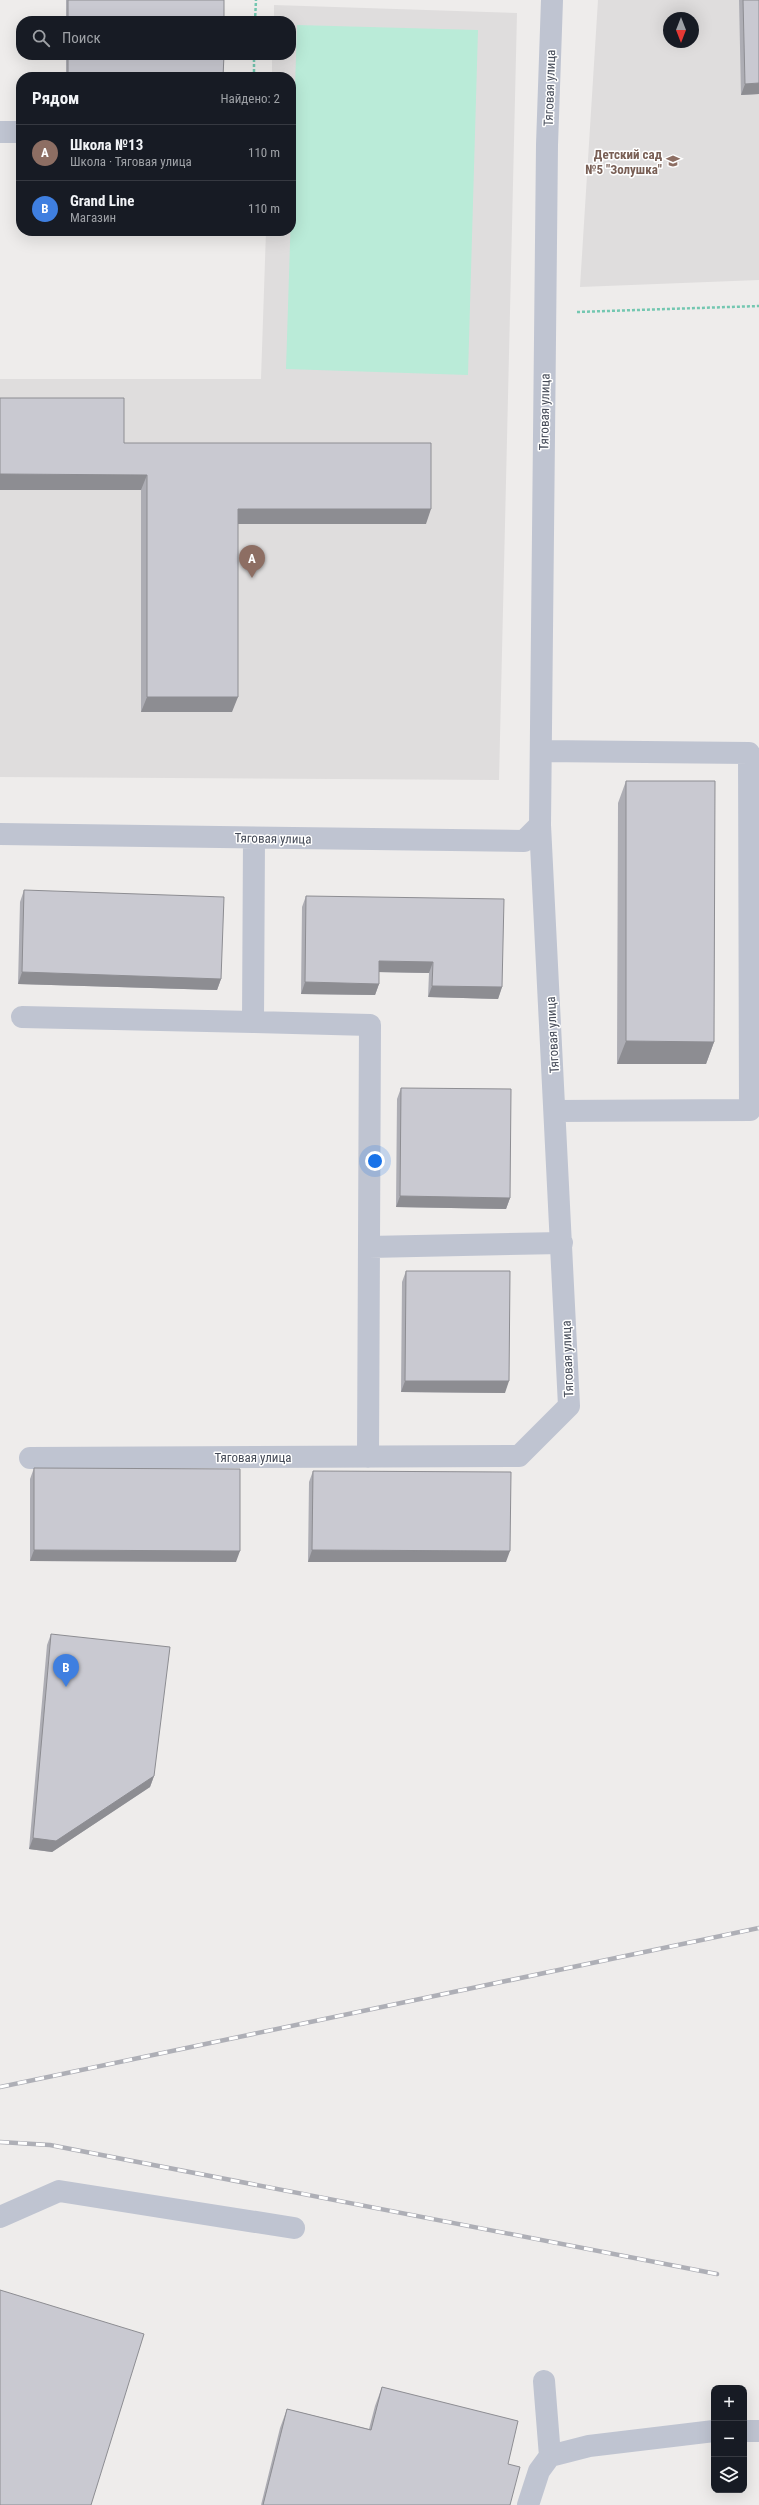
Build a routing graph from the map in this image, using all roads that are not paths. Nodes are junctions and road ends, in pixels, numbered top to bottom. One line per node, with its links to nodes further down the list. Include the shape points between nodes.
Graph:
1 (552, 0): 4 (street, Тяговая улица, via 547,145)
2 (0, 132): 3 (street)
3 (16, 132)
4 (541, 751): 5 (street, Тяговая улица); 10 (street, via 749,753 750,1110)
5 (540, 825): 7 (street, Тяговая улица, via 524,841); 10 (street, Тяговая улица)
6 (0, 834): 7 (street, Тяговая улица)
7 (254, 838): 9 (street)
8 (22, 1017): 9 (street)
9 (253, 1022): 12 (street, via 370,1025)
10 (556, 1110): 11 (street, Тяговая улица)
11 (562, 1243): 12 (street); 13 (street, Тяговая улица, via 569,1406 519,1456)
12 (369, 1248): 13 (street)
13 (368, 1457): 14 (street, Тяговая улица)
14 (30, 1458)
15 (0, 2217): 16 (street, via 59,2191)
16 (294, 2228)
17 (544, 2381): 21 (street)
18 (711, 2430): 21 (street, via 589,2446)
19 (747, 2431): 20 (street)
20 (759, 2431)
21 (550, 2456): 22 (street, via 539,2471)
22 (528, 2505)

